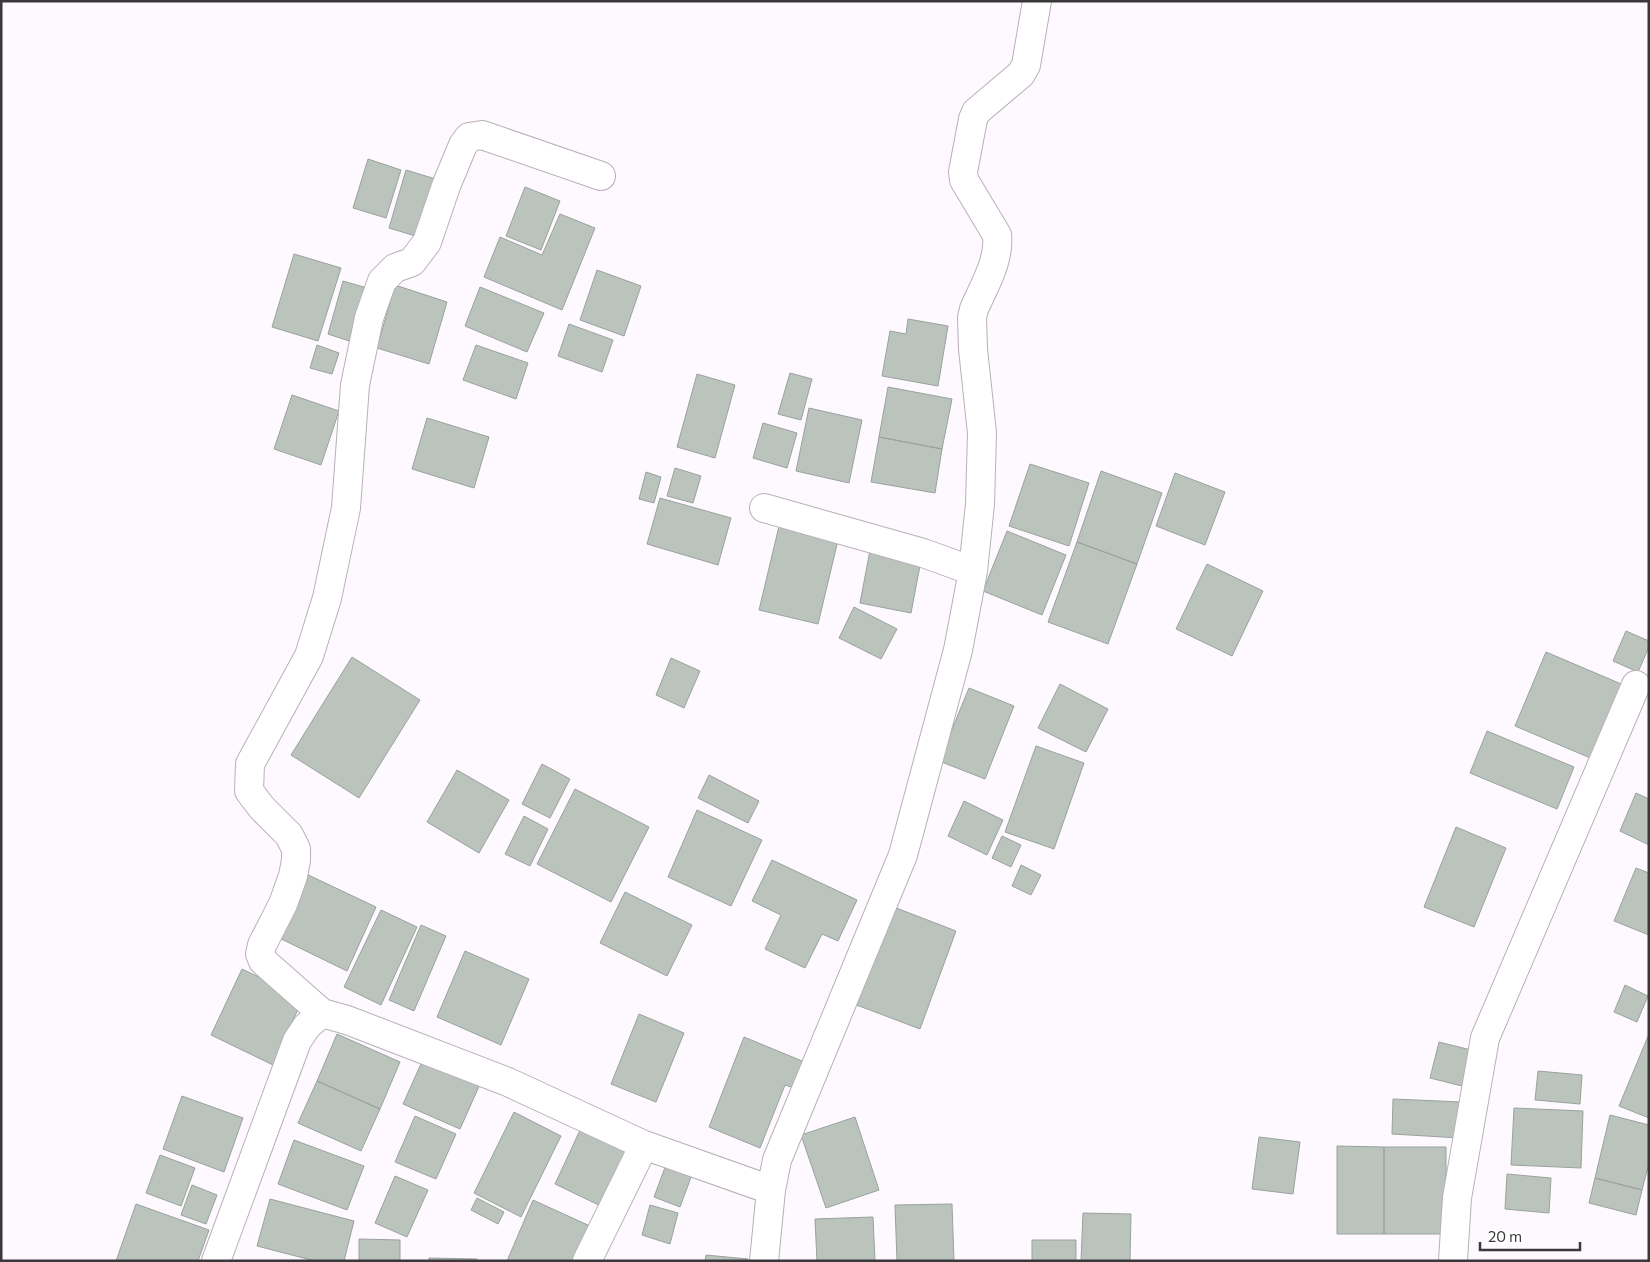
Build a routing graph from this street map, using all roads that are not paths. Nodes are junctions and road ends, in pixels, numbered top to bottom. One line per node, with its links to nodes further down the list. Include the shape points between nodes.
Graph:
1 (1038, 1): 4 (street, via 1026,65 1021,74 976,112 963,172 964,180 997,236 998,245 972,318 982,432 980,504)
2 (602, 176): 6 (street, via 482,134 469,137 446,186 427,242 412,262 395,268 382,281 369,318 355,385 346,508 327,598 309,656 250,764 249,791 289,836 296,849 293,876 260,954 263,961)
3 (764, 508): 4 (street, via 923,553)
4 (973, 571): 8 (street, via 958,650 902,855 777,1160)
5 (1636, 685): 12 (street, via 1485,1038 1457,1198)
6 (322, 1013): 7 (street, via 508,1082); 9 (street, via 306,1026 297,1041)
7 (644, 1145): 8 (street); 10 (street)
8 (771, 1190): 11 (street)
9 (216, 1261)
10 (587, 1261)
11 (764, 1261)
12 (1453, 1261)

